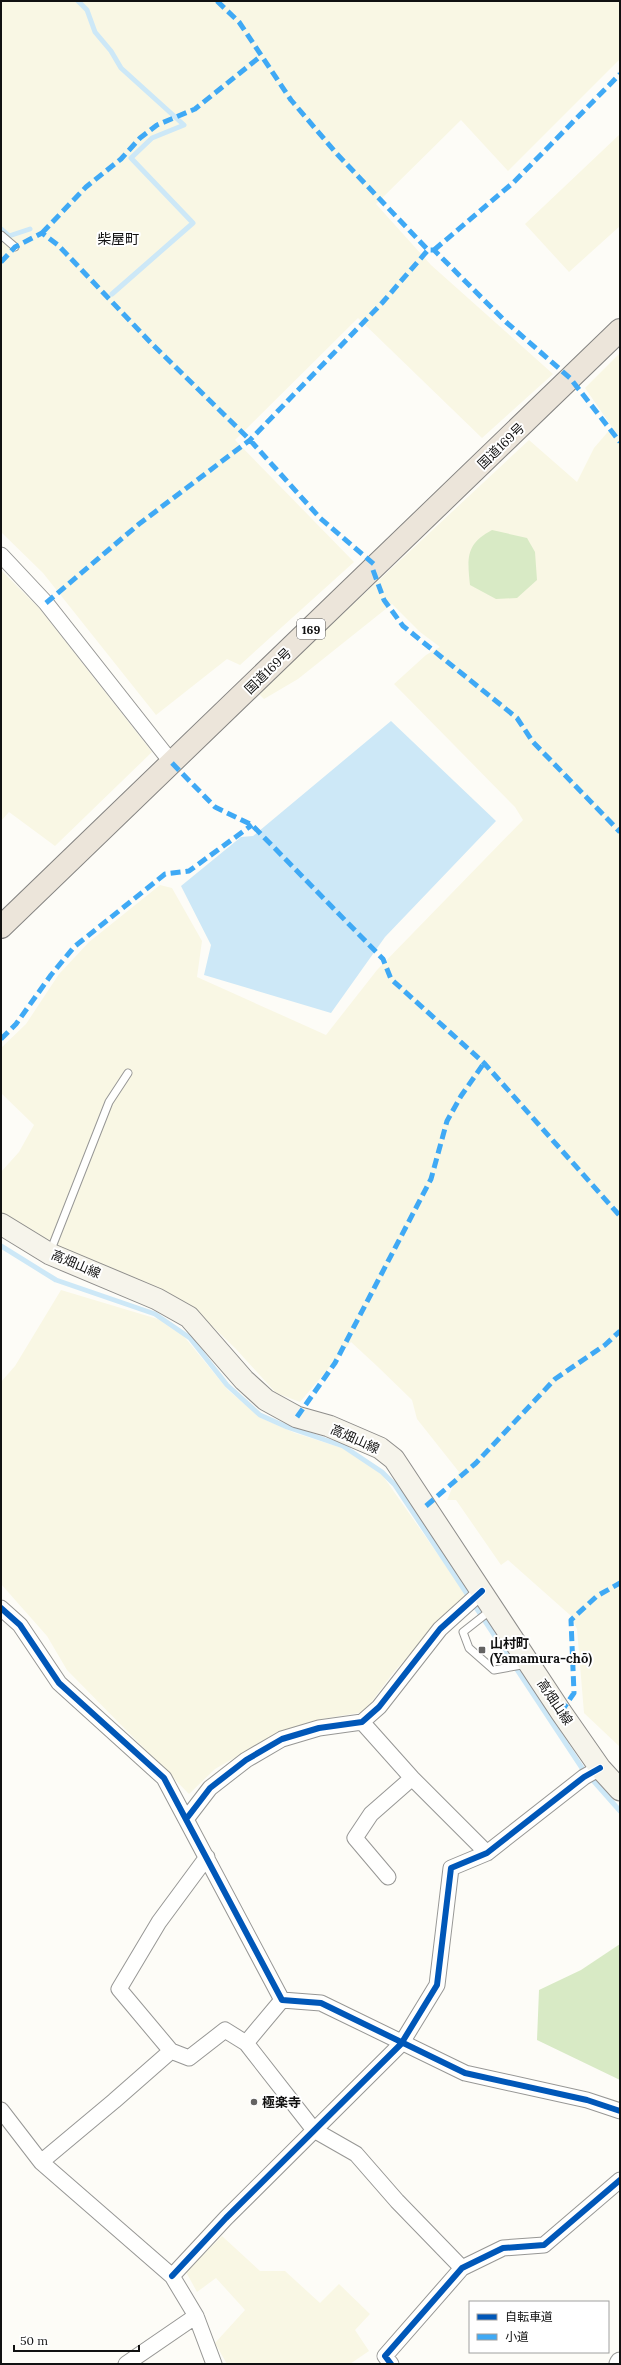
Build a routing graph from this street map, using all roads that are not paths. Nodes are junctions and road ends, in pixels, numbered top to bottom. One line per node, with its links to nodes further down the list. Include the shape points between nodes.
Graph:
1 (1, 234): 2 (lane)
2 (15, 247)
3 (620, 330): 5 (highway, 国道169号 / 169)
4 (1, 555): 5 (street, via 46,603)
5 (172, 763): 6 (highway, 国道169号 / 169)
6 (1, 927)
7 (128, 1073): 9 (lane, via 109,1102)
8 (1, 1224): 9 (main road, 高畑山線)
9 (50, 1254): 10 (main road, 高畑山線, via 157,1299 189,1317 244,1380 266,1400 297,1417 328,1426 368,1443 394,1459)
10 (482, 1591): 12 (main road, 高畑山線); 14 (street, via 440,1628 378,1707)
11 (1, 1608): 18 (street, via 20,1625 59,1683 164,1778)
12 (493, 1609): 13 (main road, 高畑山線); 13 (lane, via 463,1632 469,1648 494,1670)
13 (530, 1664): 15 (main road, 高畑山線)
14 (362, 1722): 16 (street); 18 (street, via 319,1728 282,1739 246,1760 210,1788)
15 (592, 1772): 17 (main road, 高畑山線); 19 (street)
16 (412, 1778): 19 (street); 21 (street, via 371,1814 355,1838)
17 (620, 1790)
18 (187, 1818): 20 (street)
19 (487, 1853): 24 (street, via 450,1868 437,1985)
20 (207, 1857): 22 (street); 25 (street, via 159,1922 119,1989)
21 (388, 1877)
22 (282, 2000): 23 (street); 24 (street, via 321,2003)
23 (246, 2043): 25 (street, via 225,2030 189,2058); 28 (street)
24 (401, 2044): 27 (street, via 465,2074 587,2100); 28 (street)
25 (171, 2051): 29 (street)
26 (1, 2110): 29 (street)
27 (620, 2111)
28 (314, 2130): 31 (street, via 356,2154 396,2201); 32 (street)
29 (41, 2162): 32 (street)
30 (620, 2180): 31 (street, via 544,2246 503,2248)
31 (462, 2268): 36 (street, via 385,2356)
32 (172, 2276): 33 (street)
33 (196, 2316): 34 (street); 35 (street)
34 (126, 2364)
35 (214, 2364)
36 (391, 2364)

